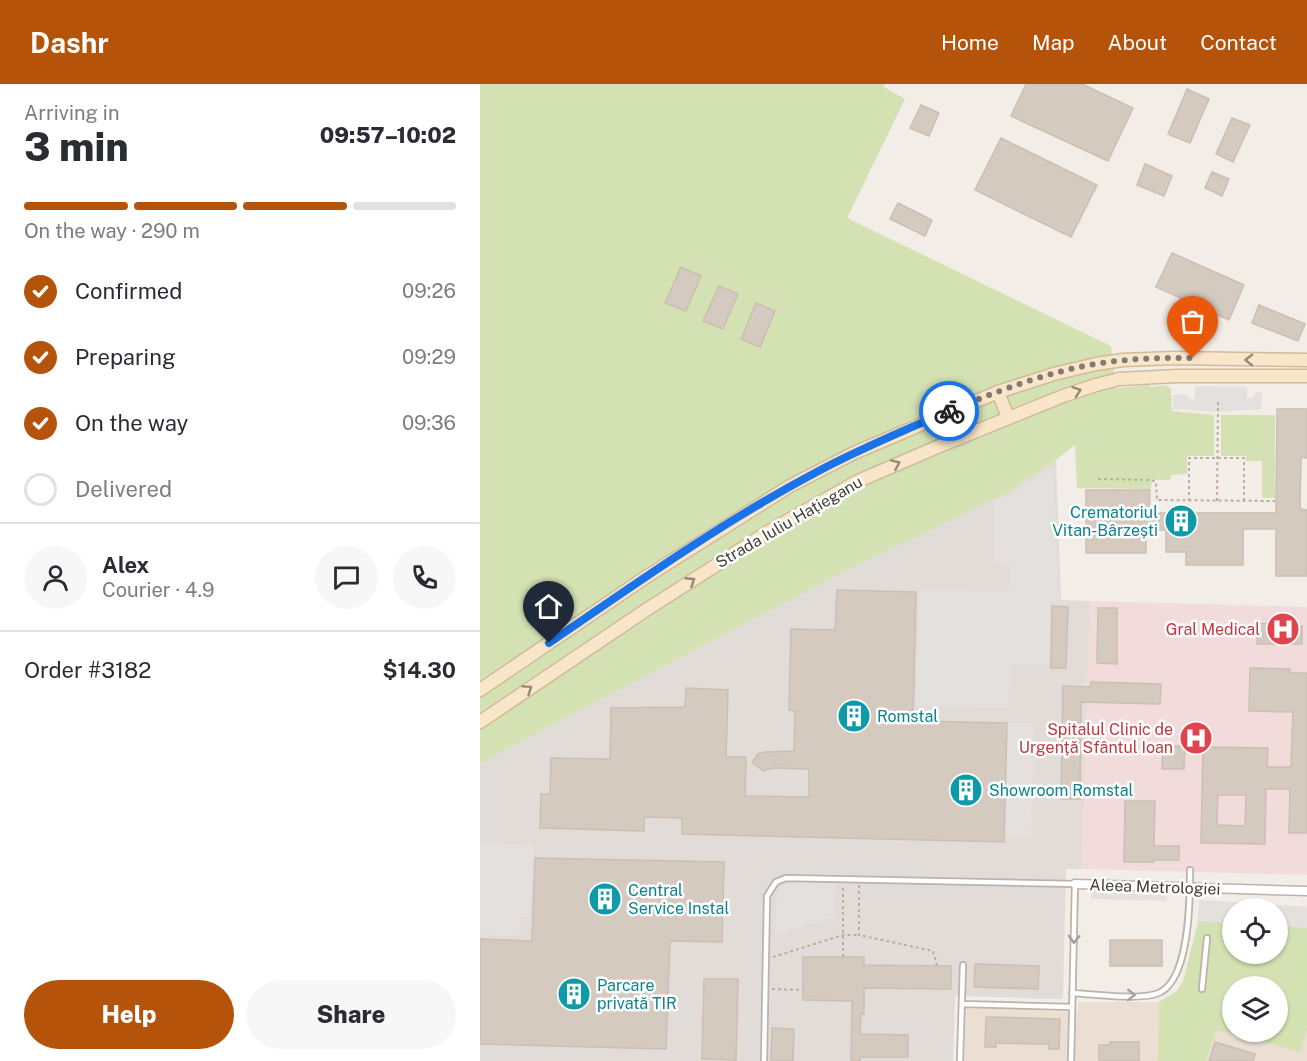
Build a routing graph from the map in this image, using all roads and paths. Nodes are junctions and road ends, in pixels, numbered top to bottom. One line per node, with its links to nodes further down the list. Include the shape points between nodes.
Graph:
1 (1307, 360): 3 (main road, Strada Iuliu Hațieganu, one-way to 3, via 1123,360 1054,374)
2 (1307, 376): 5 (main road, Strada Iuliu Hațieganu, one-way to 2, via 1096,385 1128,378)
3 (998, 392): 5 (main road); 12 (main road, Strada Iuliu Hațieganu, via 854,453 790,486 646,577)
4 (1218, 399): 6 (path)
5 (1008, 417): 13 (main road, Strada Iuliu Hațieganu, one-way to 5, via 655,604 802,512 884,469)
6 (1217, 458): 8 (path, via 1189,458); 9 (path); 10 (path, via 1244,458)
7 (1098, 479): 8 (path, via 1151,480 1156,483 1157,500)
8 (1189, 501): 9 (path)
9 (1217, 501): 10 (path)
10 (1244, 501): 11 (path)
11 (1275, 501)
12 (480, 690)
13 (480, 722)
14 (1190, 870): 18 (lane)
15 (843, 879): 16 (lane); 20 (path); 24 (lane, via 786,878 776,882 767,896)
16 (859, 880): 17 (lane); 21 (path)
17 (1075, 884): 18 (street, Aleea Metrologiei); 30 (lane, one-way to 30)
18 (1190, 887): 19 (street, Aleea Metrologiei); 30 (lane, one-way to 18, via 1144,996 1169,987 1179,971)
19 (1307, 891)
20 (843, 935): 21 (path); 23 (path); 24 (path)
21 (859, 935): 25 (path, via 933,951)
22 (1206, 938): 28 (lane)
23 (843, 957)
24 (766, 959): 27 (lane)
25 (936, 966)
26 (963, 966): 31 (lane)
27 (766, 989): 29 (path); 33 (lane)
28 (1202, 989)
29 (803, 990)
30 (1072, 993): 32 (lane)
31 (962, 1004): 32 (lane); 34 (lane)
32 (1072, 1007): 35 (lane)
33 (764, 1061)
34 (960, 1061)
35 (1071, 1061)

